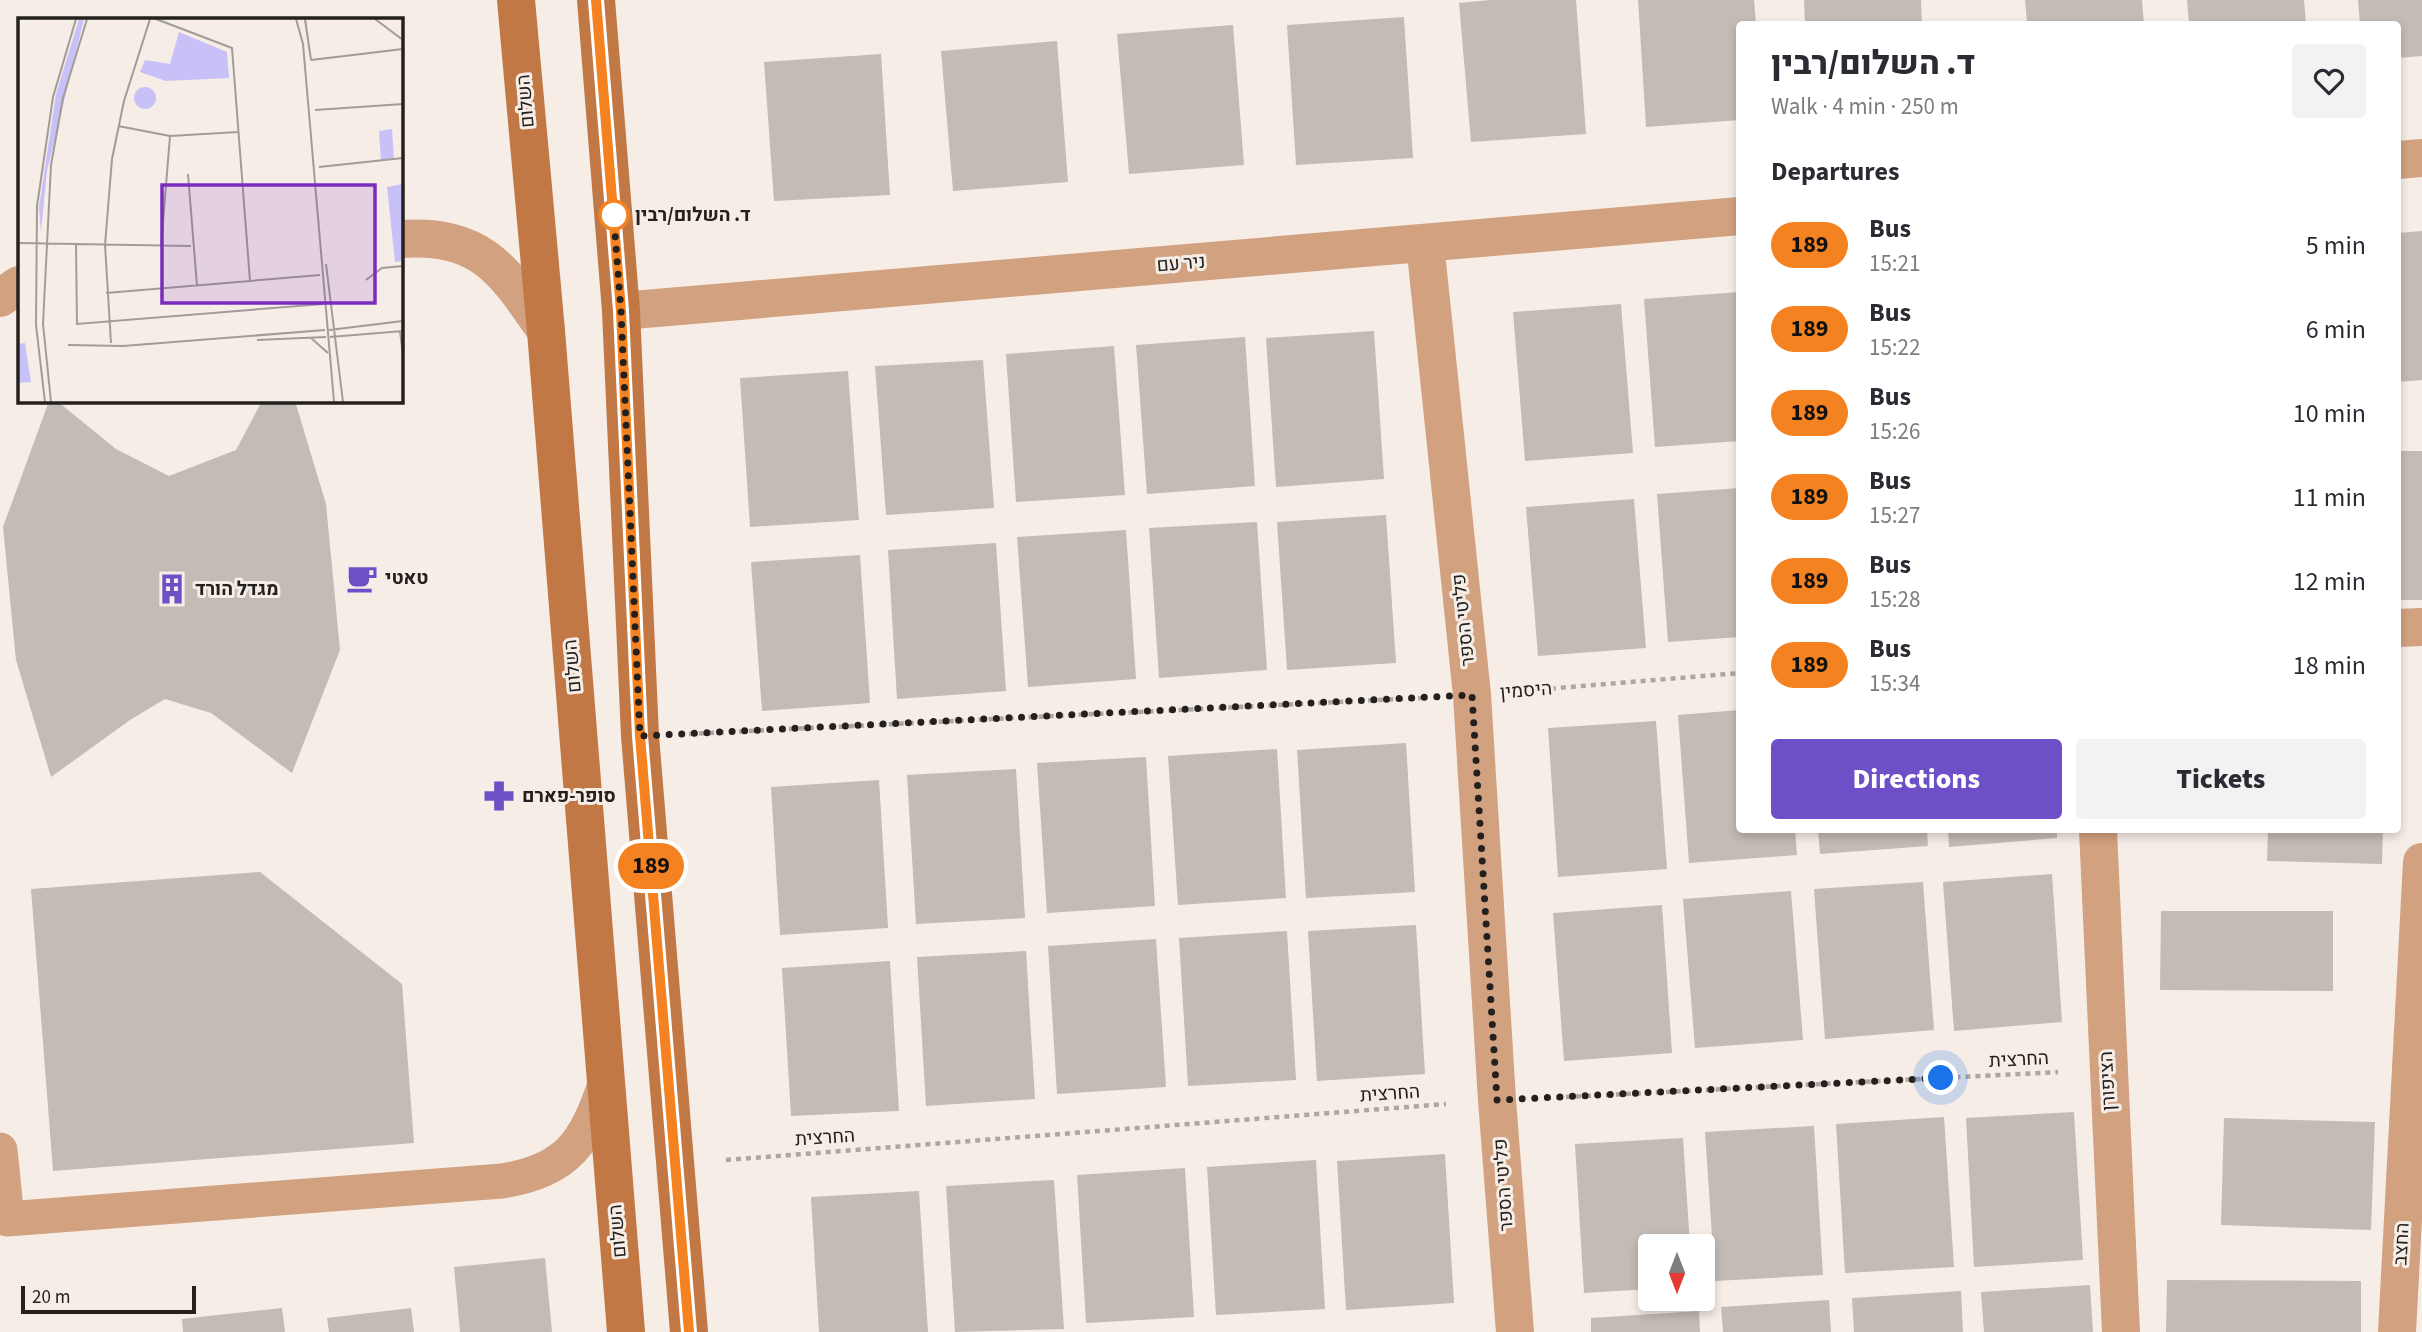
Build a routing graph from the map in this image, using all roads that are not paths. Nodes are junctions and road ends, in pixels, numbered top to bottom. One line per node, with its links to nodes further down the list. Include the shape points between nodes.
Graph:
1 (516, 0): 11 (main road, השלום)
2 (596, 0): 10 (main road)
3 (2422, 158): 4 (street)
4 (2401, 160)
5 (1736, 216): 7 (street, ניר עם)
6 (402, 239): 11 (street, via 450,241 484,257 512,284)
7 (1424, 243): 10 (street, ניר עם); 20 (street, פליטי הספר, via 1472,695)
8 (18, 286): 9 (street)
9 (0, 298)
10 (621, 311): 19 (main road, via 640,736)
11 (546, 331): 16 (main road, השלום)
12 (2422, 627): 13 (street)
13 (2401, 628)
14 (2098, 833): 21 (street, הציפורן)
15 (2422, 862): 22 (street, החצב)
16 (606, 1081): 17 (lane, via 586,1132 568,1153 550,1168 502,1181 7,1219); 18 (main road, השלום)
17 (0, 1150)
18 (626, 1332)
19 (689, 1332)
20 (1515, 1332)
21 (2121, 1332)
22 (2397, 1332)

